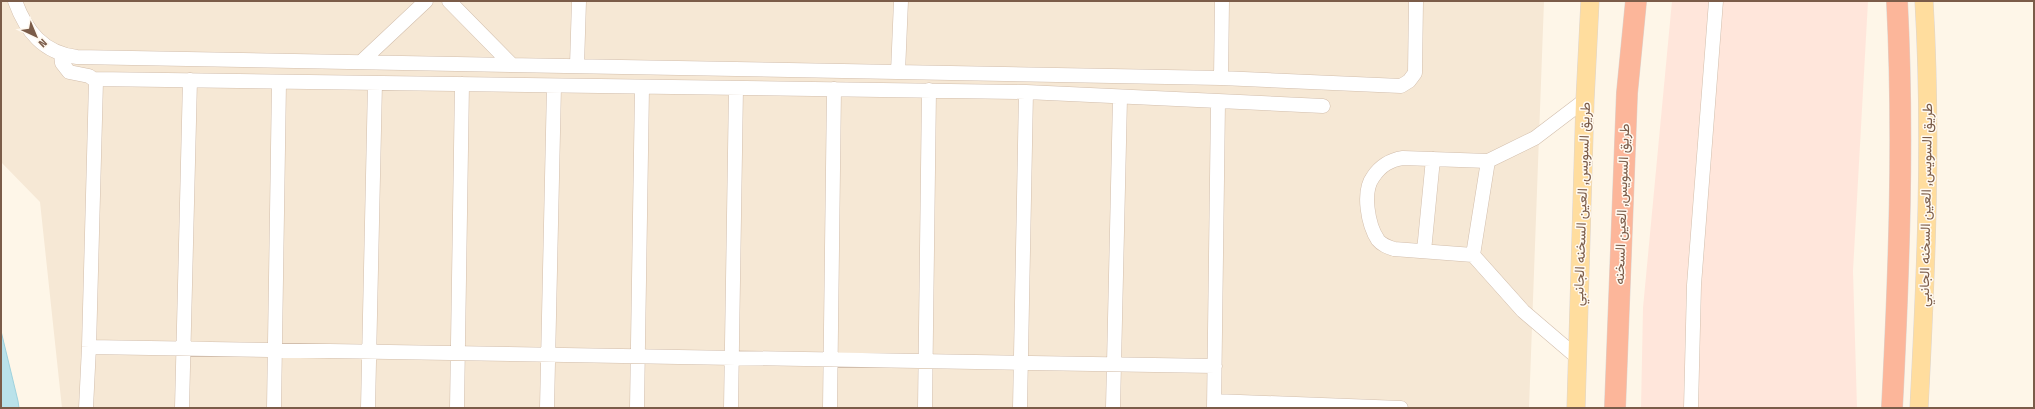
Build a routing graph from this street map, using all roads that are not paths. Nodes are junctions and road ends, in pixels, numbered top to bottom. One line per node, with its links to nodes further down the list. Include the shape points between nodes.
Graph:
1 (15, 1): 13 (street, via 31,34)
2 (426, 1): 14 (street)
3 (449, 1): 15 (street)
4 (579, 1): 16 (street)
5 (901, 1): 17 (street)
6 (1222, 1): 18 (street)
7 (1416, 1): 18 (street, via 1415,73 1409,82 1401,86)
8 (1590, 1): 31 (main road, طريق السويس, العين السخنه الجانبي)
9 (1636, 1): 69 (highway, طريق السويس, العين السخنه, via 1626,93)
10 (1716, 1): 70 (street, via 1694,284)
11 (1897, 1): 71 (highway, via 1901,78 1901,179)
12 (1924, 1): 72 (main road, طريق السويس, العين السخنه الجانبي, via 1928,191)
13 (62, 54): 14 (street, via 77,58); 19 (street, via 62,63 68,72)
14 (361, 62): 15 (street)
15 (511, 64): 16 (street)
16 (577, 65): 17 (street)
17 (898, 72): 18 (street)
18 (1221, 78)
19 (95, 79): 20 (street); 38 (street)
20 (190, 80): 21 (street); 39 (street)
21 (279, 83): 22 (street); 40 (street)
22 (375, 84): 23 (street); 41 (street)
23 (462, 84): 24 (street); 42 (street)
24 (554, 86): 25 (street); 43 (street)
25 (642, 88): 26 (street); 44 (street)
26 (736, 88): 27 (street); 45 (street)
27 (834, 89): 28 (street); 47 (street)
28 (929, 90): 29 (street); 48 (street)
29 (1026, 92): 30 (street); 49 (street)
30 (1120, 98): 32 (street); 50 (street)
31 (1585, 100): 35 (street, via 1535,138); 46 (main road, طريق السويس, العين السخنه الجانبي)
32 (1218, 102): 33 (street); 51 (street)
33 (1323, 106)
34 (1433, 159): 35 (street); 36 (street); 36 (street, via 1403,158 1391,160 1381,166 1371,178 1366,208 1378,240 1384,245 1394,249)
35 (1488, 161): 37 (street)
36 (1424, 252): 37 (street)
37 (1473, 255): 46 (street, via 1523,311)
38 (89, 347): 39 (street); 54 (street)
39 (183, 349): 40 (street); 55 (street)
40 (275, 351): 41 (street); 56 (street)
41 (369, 352): 42 (street); 57 (street)
42 (458, 354): 43 (street); 58 (street)
43 (548, 355): 44 (street); 59 (street)
44 (638, 356): 45 (street); 60 (street)
45 (732, 358): 47 (street); 61 (street)
46 (1578, 358): 68 (main road, طريق السويس, العين السخنه الجانبي)
47 (830, 360): 48 (street); 62 (street)
48 (926, 361): 49 (street); 63 (street)
49 (1021, 363): 50 (street); 64 (street)
50 (1114, 364): 51 (street); 65 (street)
51 (1215, 366): 52 (street)
52 (1214, 405): 53 (street)
53 (1242, 405): 66 (street)
54 (86, 408)
55 (182, 408)
56 (274, 408)
57 (368, 408)
58 (457, 408)
59 (547, 408)
60 (637, 408)
61 (731, 408)
62 (830, 408)
63 (925, 408)
64 (1020, 408)
65 (1113, 408)
66 (1397, 408): 67 (street)
67 (1401, 408)
68 (1576, 408)
69 (1615, 408)
70 (1691, 408)
71 (1892, 408)
72 (1919, 408)

